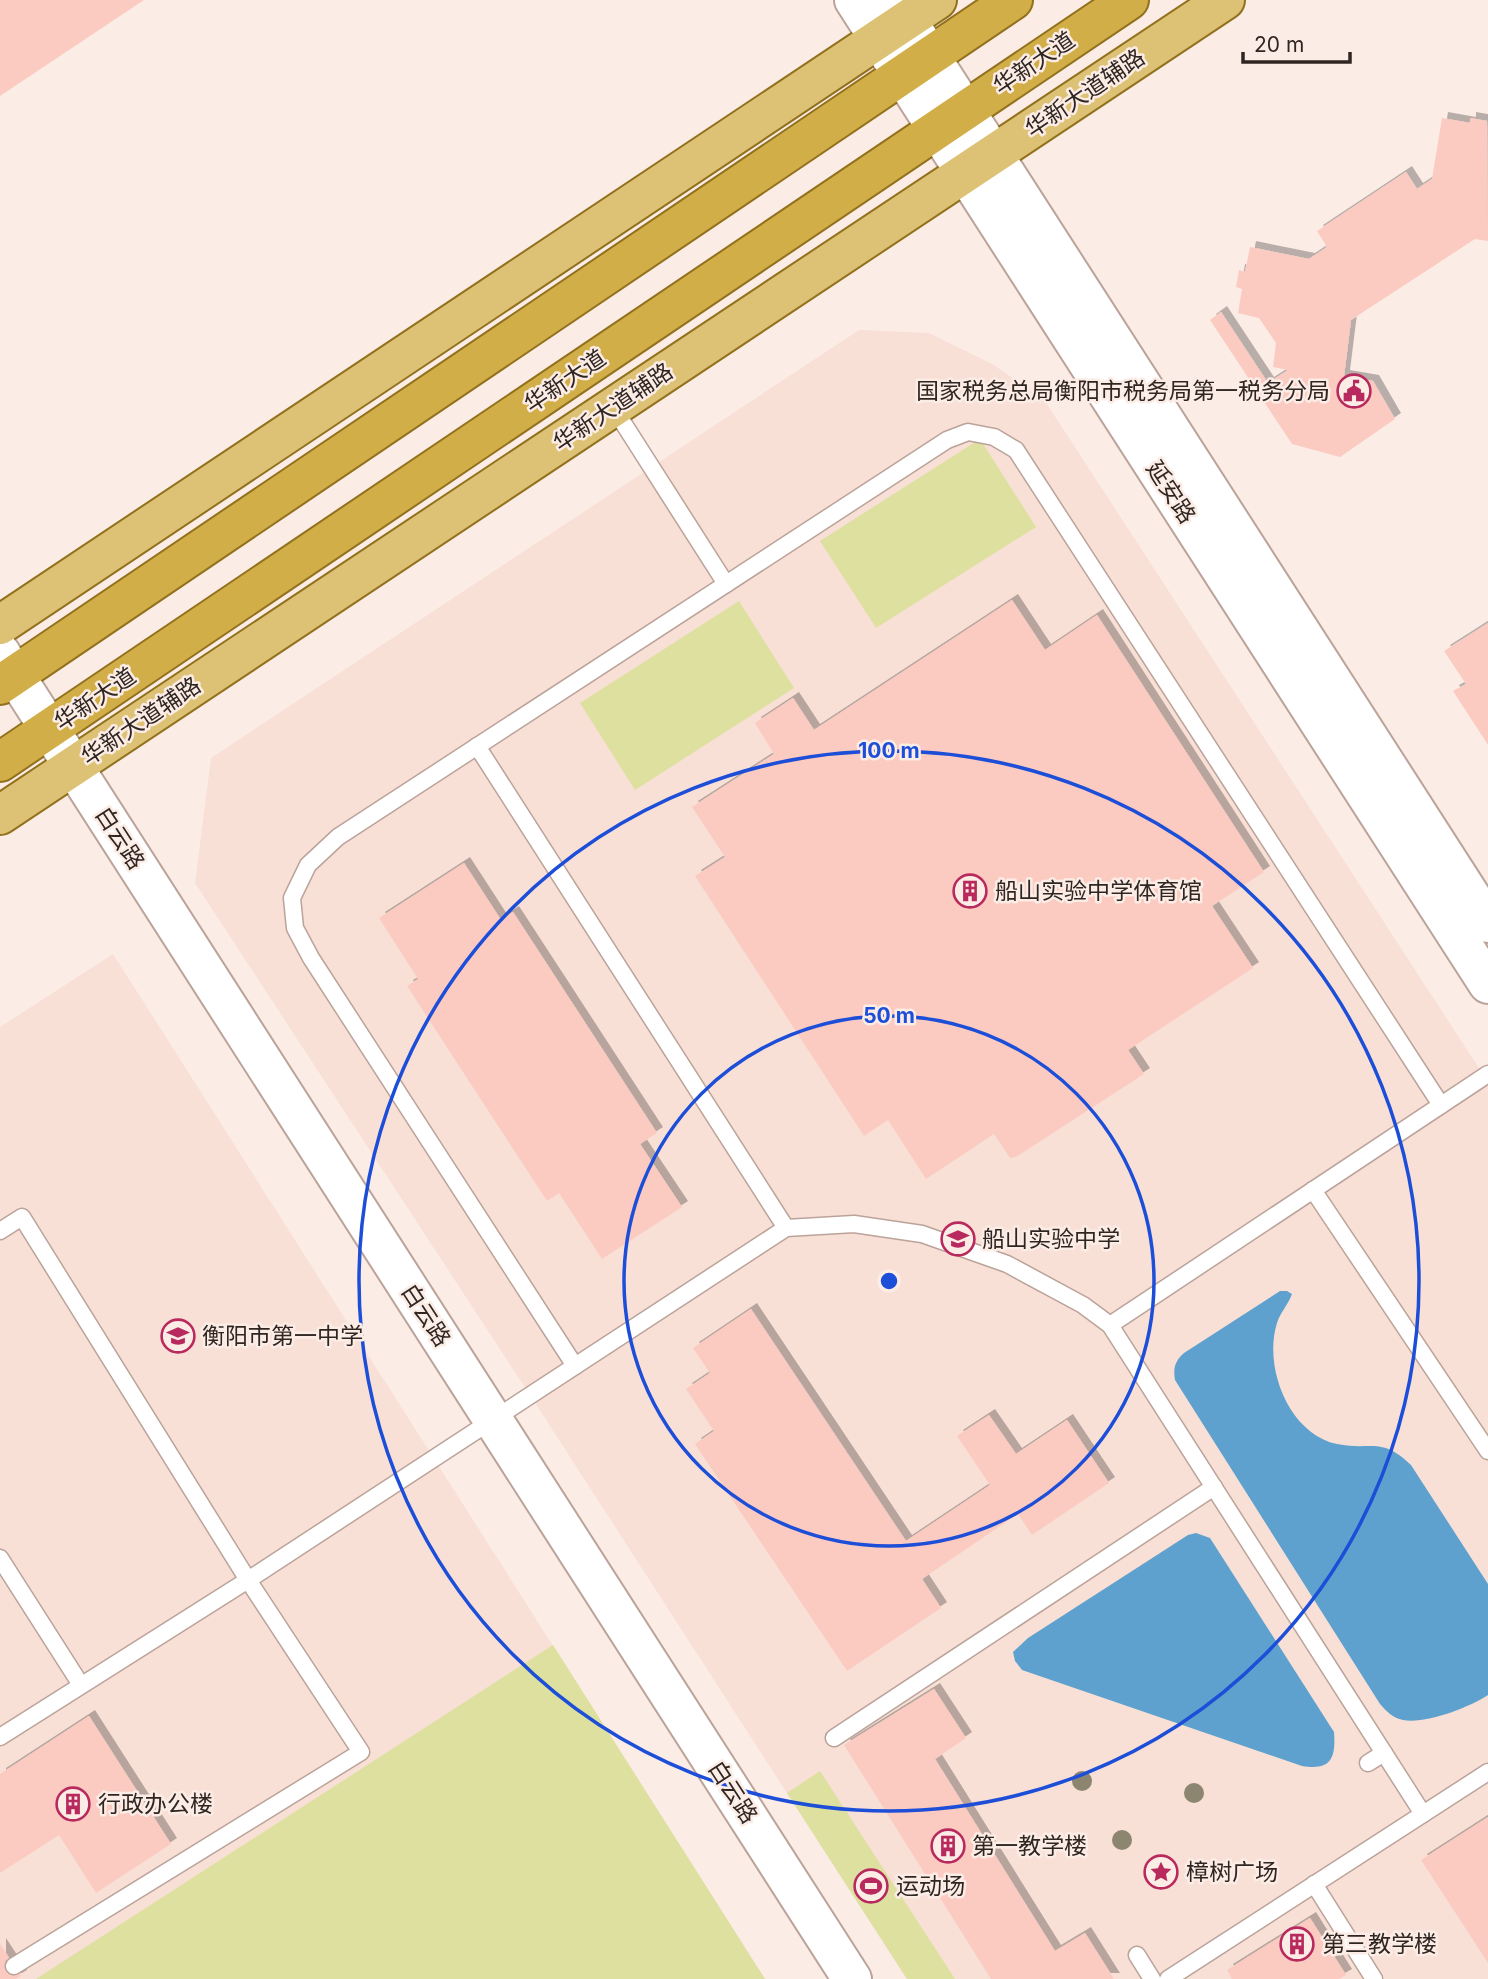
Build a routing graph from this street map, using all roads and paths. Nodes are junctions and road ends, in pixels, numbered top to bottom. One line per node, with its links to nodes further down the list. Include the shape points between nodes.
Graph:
1 (854, 0): 5 (street, 延安路)
2 (1013, 0): 6 (highway)
3 (1129, 0): 7 (highway, 华新大道)
4 (1226, 0): 8 (main road, 华新大道辅路)
5 (904, 15): 6 (street, 延安路); 11 (main road)
6 (916, 65): 7 (street, 延安路); 12 (highway)
7 (951, 119): 8 (street, 延安路); 13 (highway, 华新大道)
8 (979, 164): 9 (main road, 华新大道辅路); 18 (street, 延安路); 19 (street, 延安路)
9 (613, 407): 10 (lane); 16 (main road, 华新大道辅路)
10 (726, 584): 14 (lane); 21 (lane, via 947,440 968,432 993,437 1016,450)
11 (0, 625)
12 (4, 675): 13 (street, 白云路)
13 (42, 735): 15 (highway, 华新大道); 16 (street, 白云路)
14 (477, 746): 23 (lane); 26 (lane, via 338,837 307,865 292,898 295,928)
15 (0, 762)
16 (65, 771): 17 (main road, 华新大道辅路); 27 (street, 白云路)
17 (0, 815)
18 (1488, 923)
19 (1488, 984)
20 (1488, 1074): 21 (lane)
21 (1441, 1105): 22 (lane)
22 (1313, 1190): 25 (lane); 28 (lane)
23 (786, 1228): 25 (lane, via 854,1224 922,1234 1007,1264); 26 (lane)
24 (0, 1231): 31 (lane, via 22,1217)
25 (1110, 1325): 29 (lane)
26 (575, 1366): 27 (lane)
27 (484, 1425): 31 (lane); 42 (street, 白云路); 43 (street, 白云路)
28 (1488, 1451)
29 (1214, 1488): 34 (lane, via 968,1656); 35 (lane)
30 (0, 1558): 32 (lane)
31 (248, 1580): 32 (lane); 41 (lane, via 361,1752)
32 (81, 1685): 33 (lane)
33 (0, 1737)
34 (834, 1738)
35 (1384, 1753): 36 (lane); 38 (lane)
36 (1368, 1763)
37 (1488, 1772): 38 (lane)
38 (1423, 1814): 39 (lane)
39 (1314, 1884): 45 (lane); 46 (lane)
40 (1137, 1955): 44 (lane)
41 (14, 1966)
42 (824, 1979)
43 (852, 1979)
44 (1152, 1979)
45 (1168, 1979)
46 (1374, 1979)

